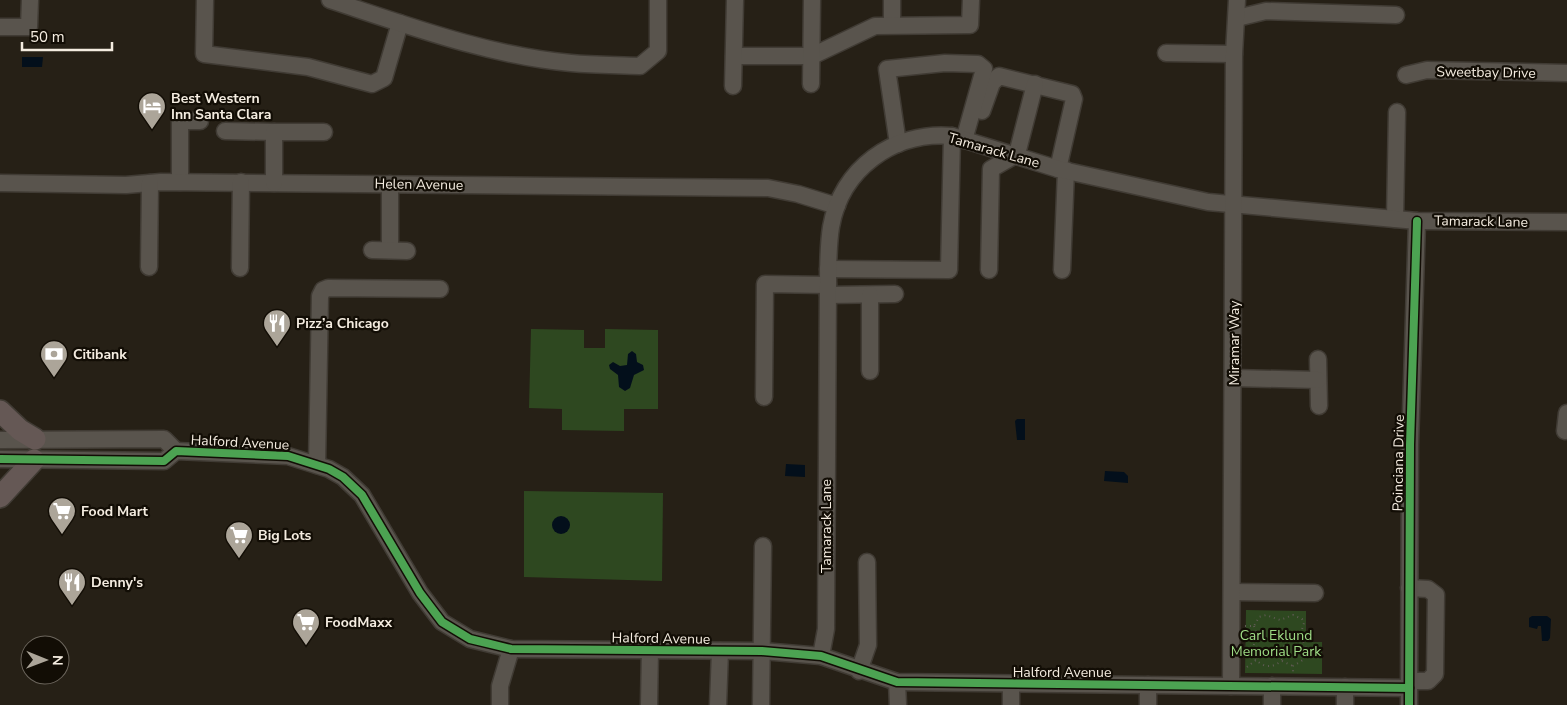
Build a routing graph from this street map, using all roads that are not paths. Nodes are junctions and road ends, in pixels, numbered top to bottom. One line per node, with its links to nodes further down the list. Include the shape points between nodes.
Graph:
1 (30, 0): 14 (street, via 29,27)
2 (205, 0): 12 (street, via 204,54 308,68 372,84 384,78)
3 (330, 0): 12 (street)
4 (658, 0): 12 (street, via 658,51 640,66 570,63 496,50)
5 (734, 0): 17 (street)
6 (812, 0): 18 (street)
7 (892, 0): 13 (street)
8 (971, 0): 13 (street, via 970,25)
9 (1237, 0): 11 (street, Miramar Way)
10 (1396, 15): 11 (street, via 1266,11)
11 (1237, 18): 16 (street, Miramar Way)
12 (400, 23)
13 (892, 25): 18 (street, via 875,26)
14 (0, 27)
15 (1166, 53): 16 (street)
16 (1234, 54): 39 (street, Miramar Way)
17 (734, 56): 18 (street); 23 (street)
18 (812, 56): 21 (street)
19 (1567, 73): 20 (street, Sweetbay Drive, via 1428,70)
20 (1406, 75)
21 (811, 84)
22 (1034, 84): 29 (street, via 996,78); 31 (street); 32 (street, via 1069,92 1074,99)
23 (734, 86)
24 (1396, 112): 41 (street)
25 (200, 121): 33 (street, via 180,121)
26 (225, 131): 27 (street)
27 (274, 132): 28 (street); 37 (street)
28 (324, 132)
29 (963, 139): 30 (street, Tamarack Lane, via 934,134); 30 (street, via 984,69 978,64 945,63 887,69); 31 (street, Tamarack Lane); 51 (street, via 949,270)
30 (898, 144): 40 (street, Tamarack Lane, via 876,154 856,172)
31 (1017, 154): 32 (street, Tamarack Lane); 49 (street, via 991,169)
32 (1062, 170): 39 (street, Tamarack Lane, via 1208,202); 50 (street)
33 (180, 182): 34 (street, Helen Avenue); 36 (street, Helen Avenue)
34 (242, 182): 37 (street, Helen Avenue); 48 (street)
35 (0, 183): 36 (street, Helen Avenue)
36 (150, 183): 47 (street)
37 (274, 183): 38 (street, Helen Avenue)
38 (390, 184): 40 (street, Helen Avenue, via 768,188); 45 (street)
39 (1234, 204): 41 (street, Tamarack Lane); 57 (street, Miramar Way)
40 (836, 206): 51 (street, Tamarack Lane, via 831,228)
41 (1395, 219): 42 (street, Tamarack Lane)
42 (1417, 221): 43 (street, Tamarack Lane); 71 (street, Poinciana Drive, via 1410,445)
43 (1567, 222)
44 (372, 250): 45 (street)
45 (390, 250): 46 (street)
46 (407, 251)
47 (149, 268)
48 (240, 268)
49 (989, 270)
50 (1062, 270)
51 (828, 283): 54 (street); 59 (street, via 765,284); 78 (street, Tamarack Lane, via 826,629)
52 (440, 290): 67 (street, via 322,290)
53 (895, 294): 54 (street)
54 (870, 295): 56 (street)
55 (1318, 359): 58 (street)
56 (870, 371)
57 (1234, 378): 58 (street); 72 (street, Miramar Way)
58 (1318, 380): 60 (street)
59 (764, 397)
60 (1319, 406)
61 (0, 411): 65 (main road)
62 (1567, 413): 63 (street)
63 (1565, 431)
64 (0, 440): 65 (street, Halford Avenue)
65 (35, 449): 66 (street, Halford Avenue); 67 (street, Halford Avenue, via 164,461 176,451 288,456); 68 (main road)
66 (0, 459)
67 (317, 465): 74 (street, Halford Avenue, via 342,477 362,494 420,593 442,622 470,639)
68 (0, 497)
69 (763, 546): 77 (street)
70 (867, 562): 79 (street, via 868,645)
71 (1410, 588): 83 (street, Poinciana Drive); 83 (street, Halford Avenue, via 1428,588 1436,595 1436,605 1435,674 1428,681)
72 (1232, 592): 73 (street); 84 (street, Miramar Way)
73 (1315, 593)
74 (511, 649): 75 (street, Halford Avenue); 87 (street, via 500,686)
75 (650, 650): 76 (street, Halford Avenue); 88 (street)
76 (720, 651): 77 (street, Halford Avenue); 89 (street)
77 (762, 651): 78 (street, Halford Avenue); 90 (street)
78 (821, 656): 79 (street, Halford Avenue)
79 (859, 671): 80 (street, Halford Avenue)
80 (898, 682): 81 (street, Halford Avenue); 91 (street)
81 (1011, 684): 82 (street, Halford Avenue); 92 (street)
82 (1148, 685): 84 (street, Halford Avenue); 93 (street)
83 (1409, 685): 86 (street, Halford Avenue); 96 (street, Poinciana Drive)
84 (1231, 686): 85 (street, Halford Avenue)
85 (1272, 686): 86 (street, Halford Avenue); 94 (street)
86 (1345, 687): 95 (street)
87 (500, 705)
88 (649, 705)
89 (718, 705)
90 (761, 705)
91 (898, 705)
92 (1011, 705)
93 (1148, 705)
94 (1272, 705)
95 (1345, 705)
96 (1409, 705)

